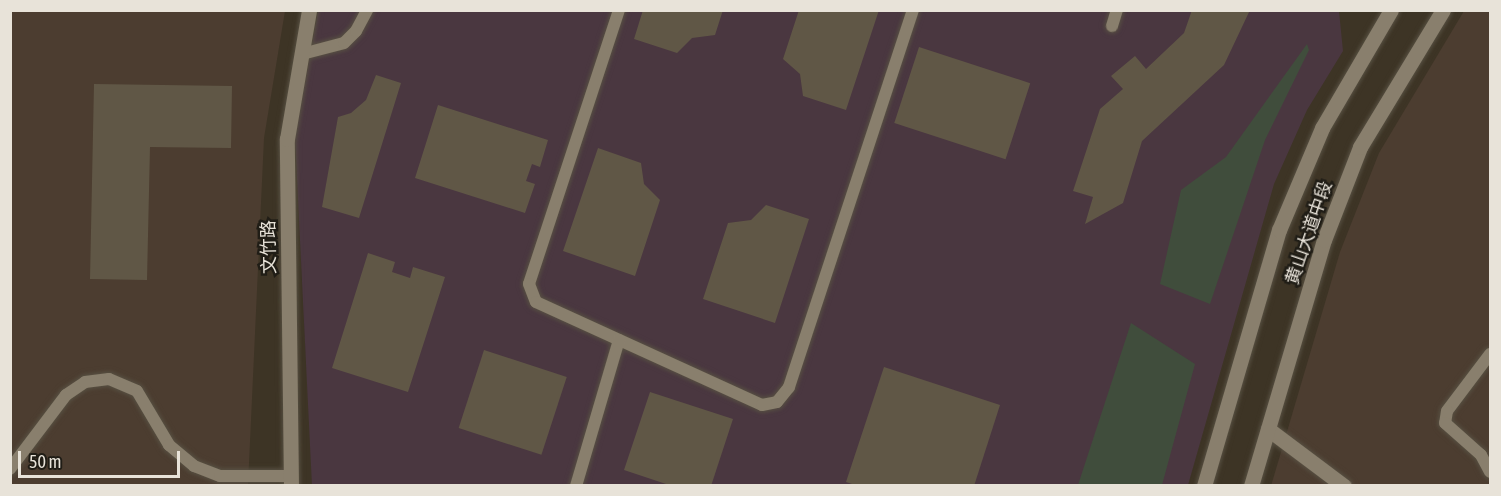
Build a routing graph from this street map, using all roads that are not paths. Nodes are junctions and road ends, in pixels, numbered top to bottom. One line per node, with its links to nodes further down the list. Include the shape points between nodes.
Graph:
1 (309, 10): 9 (main road, 文竹路)
2 (367, 10): 9 (lane, via 344,44)
3 (619, 10): 10 (lane, via 529,284 536,302)
4 (913, 10): 10 (lane, via 789,387 777,402 762,405)
5 (1117, 10): 8 (lane)
6 (1443, 10): 12 (main road, 黄山大道中段, via 1360,147 1324,240)
7 (1384, 13): 17 (main road, 黄山大道中段, via 1322,128 1279,230)
8 (1112, 26)
9 (302, 54): 15 (main road, 文竹路, via 287,139)
10 (619, 340): 16 (lane)
11 (1491, 354): 14 (lane, via 1447,411 1445,423 1481,455)
12 (1268, 429): 18 (main road, 黄山大道中段); 19 (main road)
13 (10, 469): 15 (lane, via 66,394 85,382 109,379 137,392 169,445 194,466 220,476)
14 (1491, 472)
15 (291, 481)
16 (576, 486)
17 (1204, 486)
18 (1251, 486)
19 (1344, 486)

